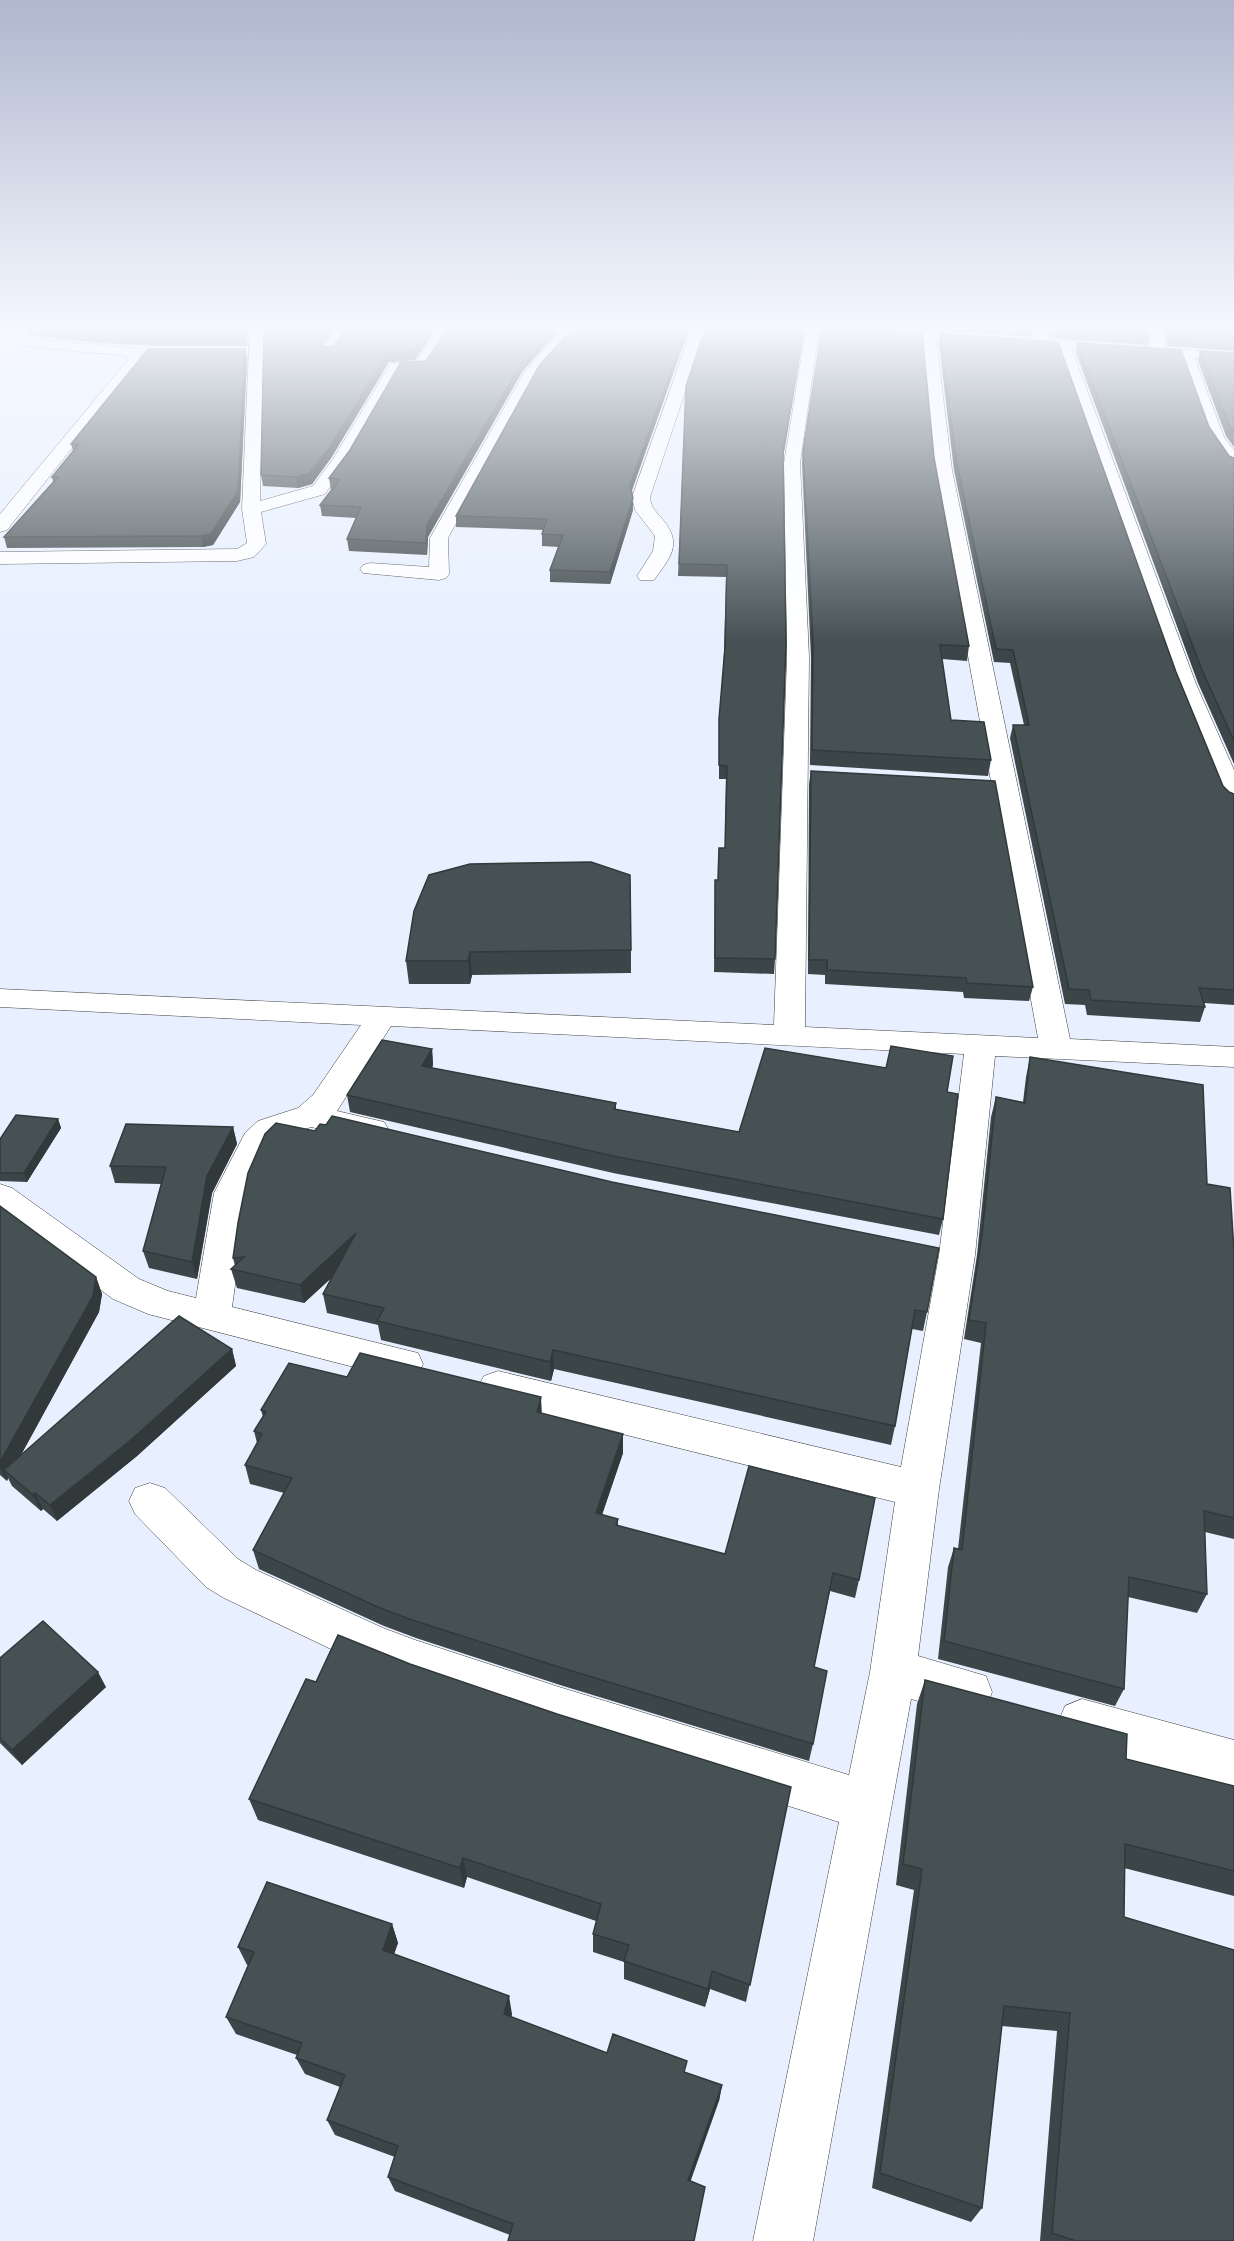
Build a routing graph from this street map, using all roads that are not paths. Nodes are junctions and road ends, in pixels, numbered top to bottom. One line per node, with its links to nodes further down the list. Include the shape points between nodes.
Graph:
1 (75, 434): 12 (street)
2 (251, 434): 11 (street)
3 (356, 434): 11 (street, via 319,490)
4 (497, 434): 14 (street, via 439,538 439,574)
5 (663, 434): 15 (street, via 641,497 641,504 665,538)
6 (797, 434): 19 (street, via 792,463 806,775)
7 (941, 434): 21 (street, via 991,785)
8 (1095, 434): 16 (street, via 1185,684)
9 (1215, 434): 10 (street)
10 (1234, 462)
11 (251, 509): 13 (street, via 257,544 247,553 237,555)
12 (0, 526)
13 (0, 558)
14 (370, 569)
15 (647, 576)
16 (1234, 799)
17 (0, 998): 18 (street)
18 (382, 1016): 19 (street); 23 (street, via 325,1103)
19 (789, 1036): 20 (street)
20 (981, 1045): 21 (street); 27 (street, via 940,1252)
21 (1056, 1048): 22 (street)
22 (1234, 1057)
23 (309, 1116): 24 (street); 26 (street, via 270,1129 257,1141 236,1180 226,1212)
24 (403, 1138)
25 (0, 1197): 26 (street, via 126,1290)
26 (212, 1317): 27 (street)
27 (918, 1489): 29 (street)
28 (150, 1500): 31 (street, via 222,1573 372,1646 548,1707)
29 (893, 1672): 30 (street); 31 (street)
30 (1234, 1764)
31 (868, 1806): 32 (street)
32 (783, 2241)

